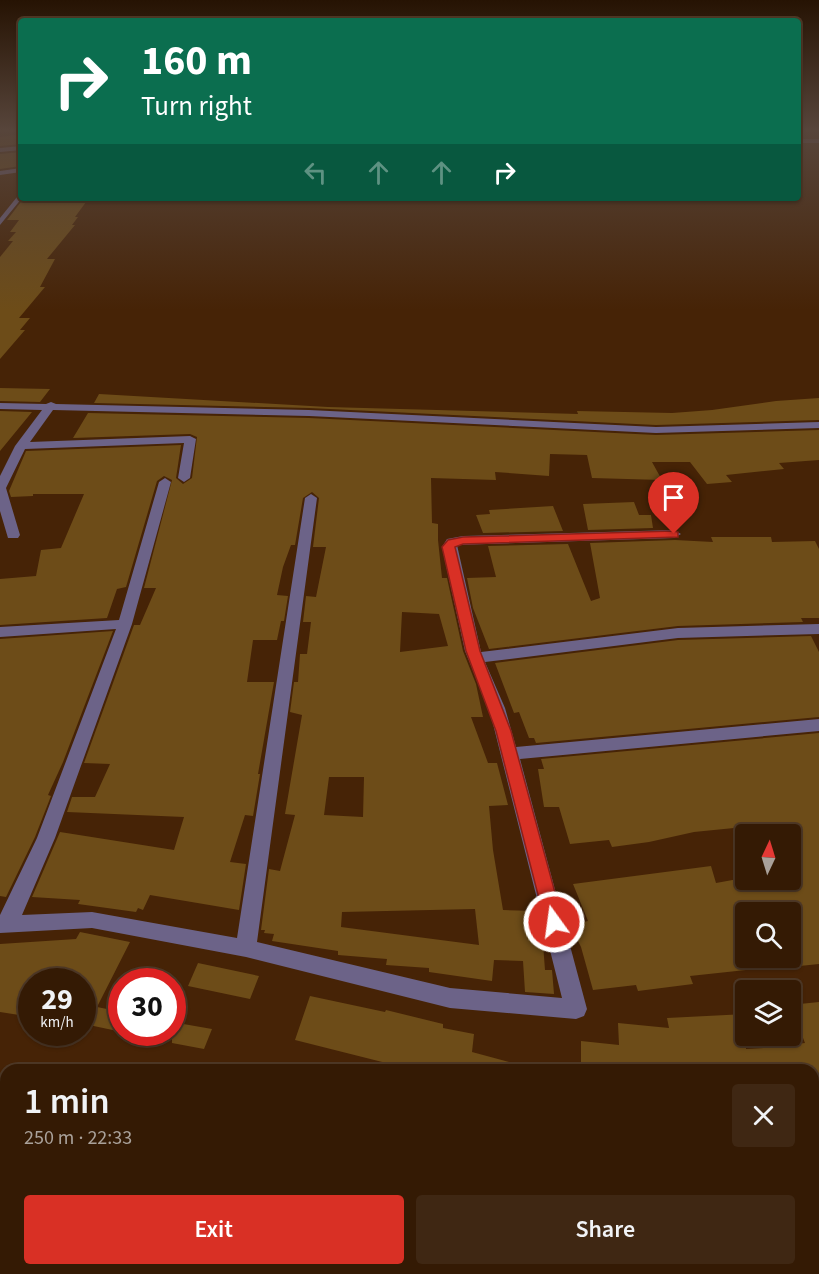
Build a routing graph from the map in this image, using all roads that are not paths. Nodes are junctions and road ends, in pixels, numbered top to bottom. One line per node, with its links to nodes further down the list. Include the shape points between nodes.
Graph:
1 (18, 198): 2 (street)
2 (0, 223)
3 (51, 405): 4 (street); 5 (street, via 656,430); 6 (street)
4 (0, 406)
5 (819, 425)
6 (21, 446): 7 (street, via 190,439); 9 (street)
7 (184, 478)
8 (165, 482): 13 (street)
9 (0, 488): 12 (street)
10 (311, 498): 20 (street)
11 (674, 534): 16 (street, via 452,542 448,547)
12 (13, 536)
13 (125, 624): 15 (street); 19 (street, via 46,838)
14 (819, 629): 16 (street, via 678,633)
15 (0, 632)
16 (476, 658): 18 (street, via 497,708)
17 (819, 725): 18 (street)
18 (510, 754): 20 (street, via 576,1009 450,998)
19 (4, 924): 20 (street, via 92,920)
20 (246, 948)

